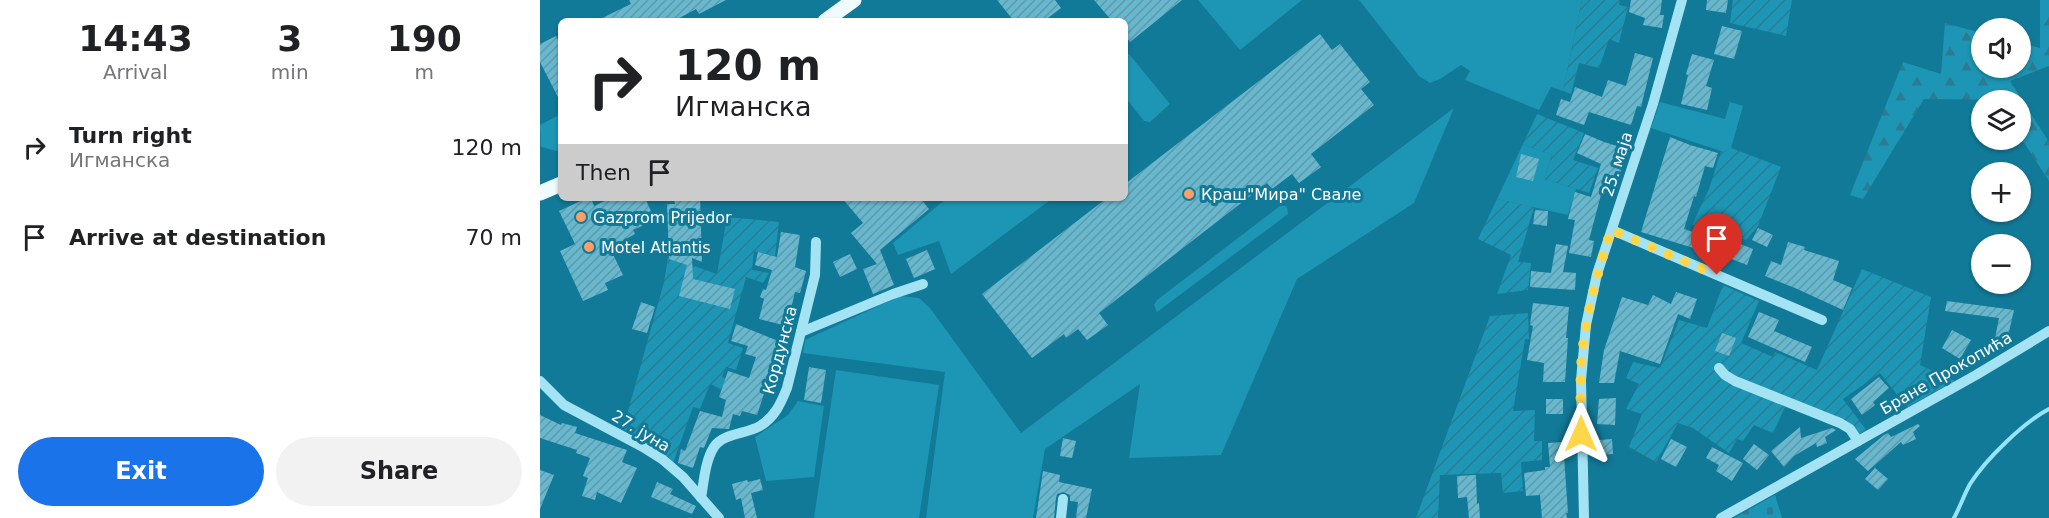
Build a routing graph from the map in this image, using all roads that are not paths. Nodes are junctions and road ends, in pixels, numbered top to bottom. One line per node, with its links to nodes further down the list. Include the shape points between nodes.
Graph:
1 (854, 0): 3 (main road)
2 (1682, 0): 6 (street, 25. маја)
3 (829, 18)
4 (558, 185): 5 (main road)
5 (540, 193)
6 (1611, 230): 9 (street); 19 (street, 25. маја, via 1582,349)
7 (816, 242): 11 (street, Кордунска, via 815,275)
8 (923, 284): 11 (street)
9 (1822, 320)
10 (2049, 331): 14 (street, Бране Прокопића)
11 (801, 332): 15 (street, Кордунска, via 780,405 760,426 722,439 714,446)
12 (1719, 368): 14 (street, via 1735,381 1840,423)
13 (540, 381): 15 (street, 27. јуна, via 564,405 662,459)
14 (1858, 441): 20 (street, Бране Прокопића)
15 (701, 498): 17 (street, 27. јуна)
16 (1063, 499): 18 (street)
17 (719, 518)
18 (1060, 518)
19 (1584, 518)
20 (1720, 518)

